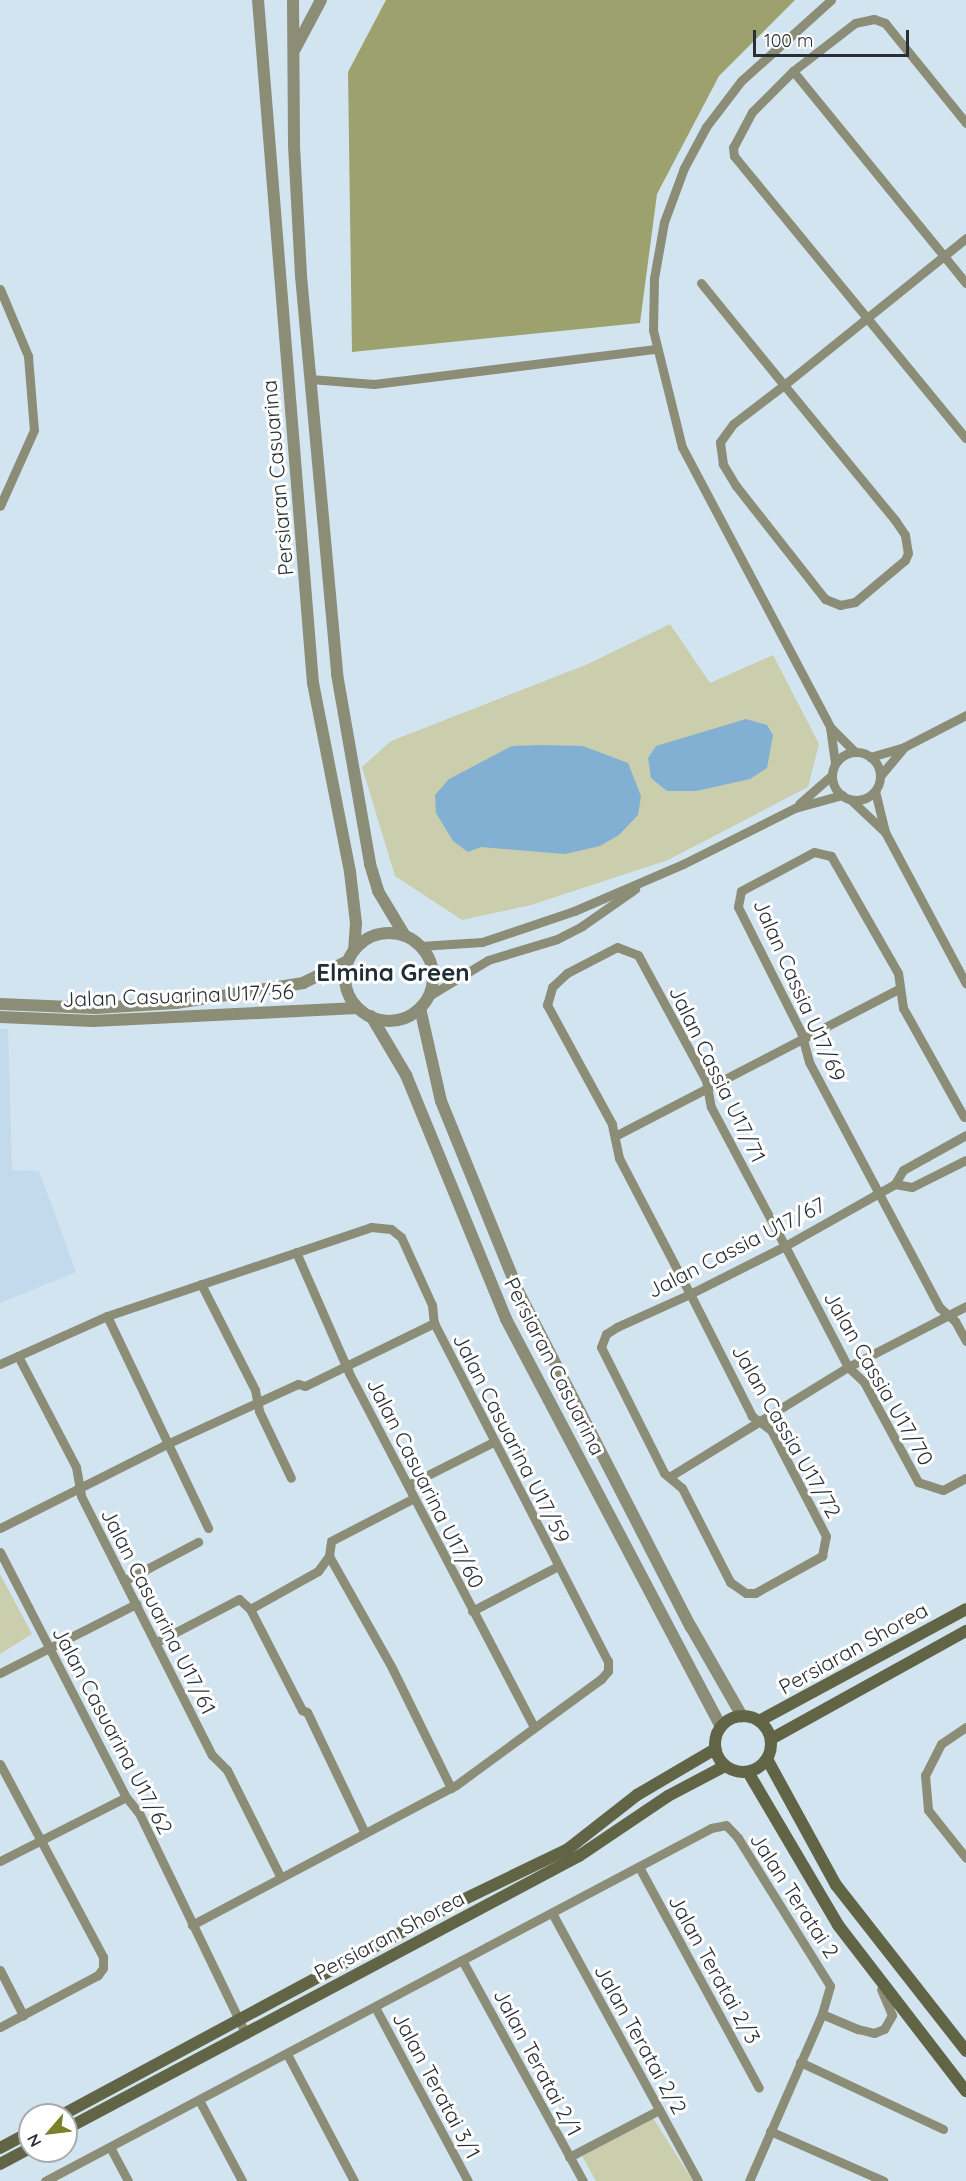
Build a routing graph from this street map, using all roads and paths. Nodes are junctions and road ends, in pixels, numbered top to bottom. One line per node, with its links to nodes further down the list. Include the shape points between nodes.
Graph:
1 (258, 0): 35 (street, Persiaran Casuarina, via 313,683 350,872 356,922)
2 (293, 0): 5 (street, Persiaran Casuarina)
3 (321, 0): 5 (street)
4 (831, 0): 14 (street, via 741,81 706,128 684,168 664,222 654,278)
5 (293, 54): 15 (street, Persiaran Casuarina, via 294,157)
6 (793, 71): 7 (street, via 855,23 874,19 885,23); 9 (street); 13 (street, via 752,112 733,147 734,156)
7 (966, 123)
8 (966, 238): 9 (street)
9 (944, 256): 11 (street); 13 (street)
10 (701, 283): 16 (street)
11 (966, 283)
12 (0, 289): 18 (street, via 28,356 34,430 8,496)
13 (867, 318): 16 (street); 17 (street)
14 (656, 349): 15 (street, via 374,384); 20 (street, via 682,447)
15 (310, 379): 33 (street, Persiaran Casuarina, via 337,674 370,864 378,891)
16 (784, 385): 16 (street, via 733,424 720,442 723,464 825,600 840,605 855,602 905,560 905,535)
17 (966, 438)
18 (0, 506)
19 (966, 715): 21 (street)
20 (830, 728): 22 (street); 24 (street)
21 (904, 747): 23 (street); 26 (street)
22 (855, 752): 23 (street); 24 (street)
23 (870, 757): 26 (street)
24 (836, 763): 25 (street)
25 (832, 775): 28 (street); 30 (street)
26 (880, 776): 27 (street)
27 (875, 791): 29 (street, via 864,799); 31 (street)
28 (842, 795): 29 (street); 30 (street)
29 (851, 800): 31 (street)
30 (795, 808): 32 (street)
31 (885, 832): 37 (street)
32 (652, 878): 34 (street, via 574,911 482,942); 39 (street, via 582,926 557,939 488,960)
33 (405, 936): 34 (street); 35 (street, via 382,933)
34 (420, 946): 39 (street, via 432,970)
35 (351, 956): 40 (street, Jalan Casuarina U17/56, via 303,983 176,1003 95,1008); 41 (street, via 346,986)
36 (567, 973): 46 (street, Jalan Cassia U17/71, via 617,947 638,955 706,1080); 48 (street, Jalan Cassia U17/72, via 552,987 547,1005)
37 (966, 984)
38 (900, 988): 45 (street); 45 (street, Jalan Cassia U17/69, via 898,973 831,856 814,852 762,878 741,891 738,907); 47 (street, via 903,1008)
39 (429, 996): 42 (street)
40 (0, 1004)
41 (358, 1008): 43 (street); 44 (street, Jalan Casuarina U17/56, via 93,1021)
42 (420, 1008): 43 (street, via 397,1020); 92 (street, Persiaran Casuarina, via 441,1101 518,1292 691,1627)
43 (371, 1016): 94 (street, Persiaran Casuarina, via 406,1075 506,1319)
44 (0, 1017)
45 (803, 1040): 46 (street); 53 (street, Jalan Cassia U17/69, via 809,1062)
46 (708, 1091): 48 (street); 54 (street, Jalan Cassia U17/71, via 711,1107)
47 (964, 1117)
48 (615, 1136): 57 (street, Jalan Cassia U17/72, via 619,1158)
49 (963, 1137): 50 (street); 52 (street, Jalan Cassia U17/67, via 903,1170)
50 (966, 1149)
51 (966, 1160): 52 (street, Jalan Cassia U17/67, via 912,1187)
52 (895, 1184): 53 (street, Jalan Cassia U17/67)
53 (879, 1193): 54 (street, Jalan Cassia U17/67); 59 (street, Jalan Cassia U17/69, via 939,1307)
54 (785, 1246): 57 (street, Jalan Cassia U17/67); 66 (street, Jalan Cassia U17/70)
55 (296, 1252): 56 (street, Jalan Casuarina U17/59); 61 (street, Jalan Casuarina U17/59, via 371,1227 391,1229 401,1237 432,1305); 65 (street, Jalan Casuarina U17/60)
56 (201, 1284): 60 (street, Jalan Casuarina U17/59); 67 (street)
57 (690, 1294): 68 (street, Jalan Cassia U17/72, via 752,1416); 71 (street, Jalan Cassia U17/67, via 617,1327 606,1334 601,1347)
58 (966, 1306): 59 (street)
59 (948, 1315): 62 (street, Jalan Cassia U17/69); 66 (street)
60 (106, 1316): 63 (street, Jalan Casuarina U17/59); 70 (street)
61 (434, 1323): 65 (street); 69 (street, Jalan Casuarina U17/59)
62 (966, 1341)
63 (18, 1356): 64 (street, Jalan Casuarina U17/59); 75 (street, Jalan Casuarina U17/61, via 76,1467)
64 (0, 1364)
65 (348, 1365): 67 (street); 74 (street, Jalan Casuarina U17/60)
66 (848, 1366): 68 (street); 73 (street, Jalan Cassia U17/70, via 864,1382 918,1482 944,1490)
67 (258, 1403): 70 (street); 72 (street)
68 (759, 1420): 71 (street); 71 (street, Jalan Cassia U17/72, via 771,1430 820,1519 826,1536 822,1556 755,1593 730,1582 682,1488)
69 (493, 1442): 74 (street); 82 (street, Jalan Casuarina U17/59)
70 (169, 1443): 75 (street); 78 (street, via 170,1454)
71 (669, 1477)
72 (291, 1478)
73 (966, 1478)
74 (408, 1485): 76 (street, Jalan Casuarina U17/60)
75 (78, 1489): 77 (street); 83 (street, Jalan Casuarina U17/61)
76 (414, 1498): 81 (street, via 331,1541); 87 (street, Jalan Casuarina U17/60)
77 (0, 1528)
78 (208, 1528)
79 (198, 1542): 83 (street)
80 (0, 1552): 90 (street, Jalan Casuarina U17/62)
81 (329, 1557): 85 (street, via 318,1571); 103 (street, via 392,1668)
82 (556, 1567): 87 (street); 96 (street, Jalan Casuarina U17/59, via 608,1661 608,1671)
83 (124, 1581): 84 (street, Jalan Casuarina U17/61)
84 (136, 1604): 89 (street, Jalan Casuarina U17/61); 90 (street)
85 (250, 1609): 89 (street, via 239,1599); 105 (street, via 302,1710 307,1712)
86 (966, 1609): 93 (main road, Persiaran Shorea)
87 (472, 1611): 96 (street, Jalan Casuarina U17/60)
88 (966, 1631): 97 (main road, Persiaran Shorea)
89 (155, 1643): 110 (street, Jalan Casuarina U17/61, via 212,1755 227,1770)
90 (48, 1649): 91 (street); 104 (street, Jalan Casuarina U17/62)
91 (0, 1673)
92 (742, 1716): 93 (main road); 94 (main road)
93 (759, 1721): 97 (main road)
94 (721, 1726): 98 (main road)
95 (966, 1726): 107 (street, via 941,1744 926,1767 928,1810)
96 (534, 1727): 103 (street, Jalan Casuarina U17/59)
97 (771, 1739): 99 (main road)
98 (715, 1749): 101 (main road); 119 (main road, Persiaran Shorea, via 637,1795 568,1849 446,1908)
99 (766, 1759): 102 (main road); 122 (main road, via 836,1885)
100 (0, 1764): 106 (street, via 31,1826)
101 (725, 1766): 102 (main road); 121 (main road, Persiaran Shorea, via 668,1796 579,1856)
102 (748, 1772): 112 (main road)
103 (451, 1788): 105 (street, Jalan Casuarina U17/59)
104 (126, 1797): 106 (street); 113 (street, Jalan Casuarina U17/62, via 139,1813)
105 (365, 1833): 110 (street, Jalan Casuarina U17/59)
106 (43, 1839): 108 (street); 118 (street, via 103,1957 103,1968 98,1975)
107 (966, 1857)
108 (0, 1861)
109 (639, 1867): 111 (street); 117 (street, Jalan Teratai 2, via 711,1828 726,1825 738,1838 830,1986); 125 (street, Jalan Teratai 2/3)
110 (280, 1876): 113 (street, Jalan Casuarina U17/59)
111 (552, 1913): 114 (street); 129 (street, Jalan Teratai 2/2)
112 (838, 1925): 117 (street, via 882,1990 892,2015 884,2029 874,2033); 126 (main road)
113 (192, 1926): 119 (street, Jalan Casuarina U17/62)
114 (462, 1960): 116 (street); 137 (street, Jalan Teratai 2/1)
115 (0, 1970): 118 (street)
116 (375, 2007): 123 (street); 143 (street, Jalan Teratai 3/1)
117 (822, 2014): 124 (street)
118 (23, 2015): 120 (street)
119 (239, 2020): 121 (street, Jalan Casuarina U17/62); 128 (main road, Persiaran Shorea)
120 (0, 2027)
121 (246, 2034): 130 (main road, Persiaran Shorea)
122 (966, 2051)
123 (286, 2054): 127 (street); 142 (street)
124 (800, 2062): 131 (street); 132 (street)
125 (759, 2088)
126 (966, 2091)
127 (199, 2100): 134 (street); 141 (street)
128 (78, 2106)
129 (659, 2110): 137 (street); 145 (street, Jalan Teratai 2/2)
130 (78, 2123)
131 (943, 2129)
132 (770, 2131): 146 (street); 147 (street)
133 (18, 2138): 135 (main road)
134 (110, 2147): 139 (street); 140 (street)
135 (0, 2148)
136 (18, 2154): 138 (main road)
137 (569, 2157): 144 (street, Jalan Teratai 2/1)
138 (0, 2164)
139 (45, 2181)
140 (128, 2181)
141 (242, 2181)
142 (354, 2181)
143 (468, 2181)
144 (583, 2181)
145 (698, 2181)
146 (749, 2181)
147 (884, 2181)

